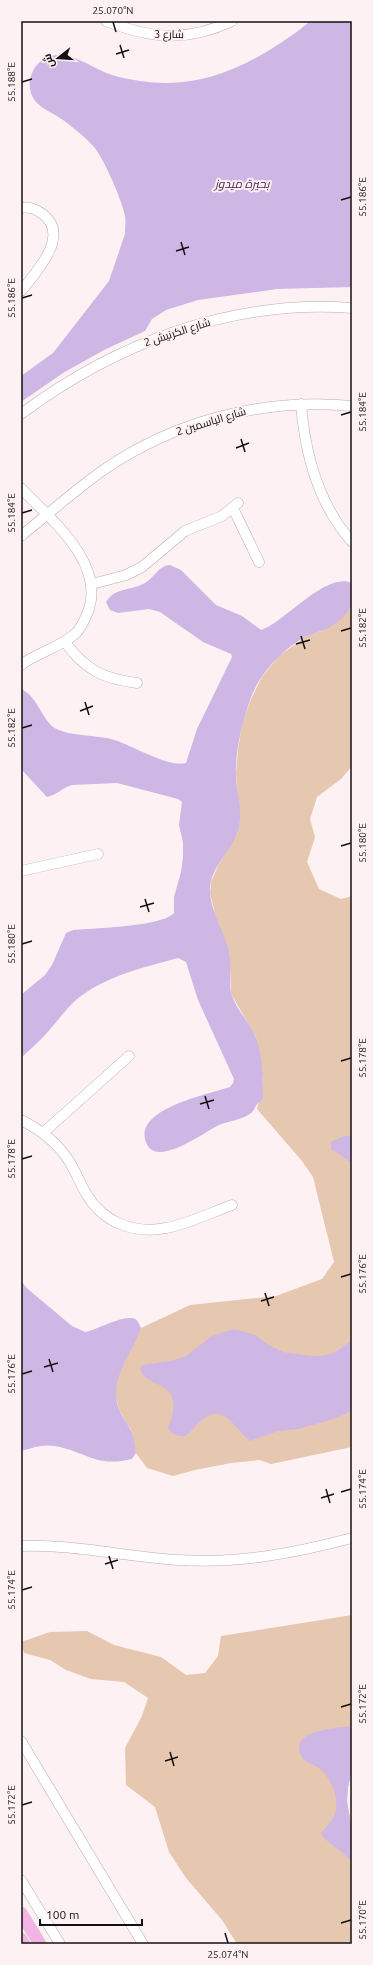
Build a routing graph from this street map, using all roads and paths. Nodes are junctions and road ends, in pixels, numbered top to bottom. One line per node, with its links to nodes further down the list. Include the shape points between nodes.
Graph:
1 (106, 21): 2 (street, شارع 3, via 143,33 174,36 205,32)
2 (232, 21)
3 (21, 208): 4 (street, via 32,208 41,212 53,226 54,236 47,255)
4 (21, 292)
5 (352, 308): 8 (street, شارع الكرنيش 2, via 308,307 255,312 202,322 176,330 107,360 63,385)
6 (301, 404): 7 (street, شارع الياسمين 2); 10 (street, شارع الياسمين 2, via 231,413 163,436 102,471); 12 (street, via 305,442 315,479 335,519)
7 (352, 406)
8 (21, 414)
9 (21, 488): 10 (street)
10 (46, 515): 11 (street, شارع الياسمين 2); 14 (street, via 75,546 86,565)
11 (21, 536)
12 (352, 542)
13 (259, 562): 14 (street, via 236,506 222,516 185,531 142,567 126,575)
14 (92, 584): 15 (street, via 92,601 86,617 77,632)
15 (65, 642): 16 (street); 17 (street, via 73,654 93,671 118,680)
16 (21, 665)
17 (137, 683)
18 (98, 854): 19 (street)
19 (21, 871)
20 (129, 1056): 22 (street)
21 (21, 1120): 22 (street)
22 (44, 1132): 23 (street, via 69,1161 92,1203 118,1224 142,1230 167,1228)
23 (232, 1205)
24 (352, 1538): 25 (street, via 273,1556 218,1561 156,1559 56,1546)
25 (21, 1546)
26 (21, 1741): 33 (street)
27 (21, 1880): 32 (street)
28 (21, 1913): 31 (main road)
29 (21, 1939): 30 (main road)
30 (24, 1944)
31 (40, 1944)
32 (60, 1944)
33 (143, 1944)

